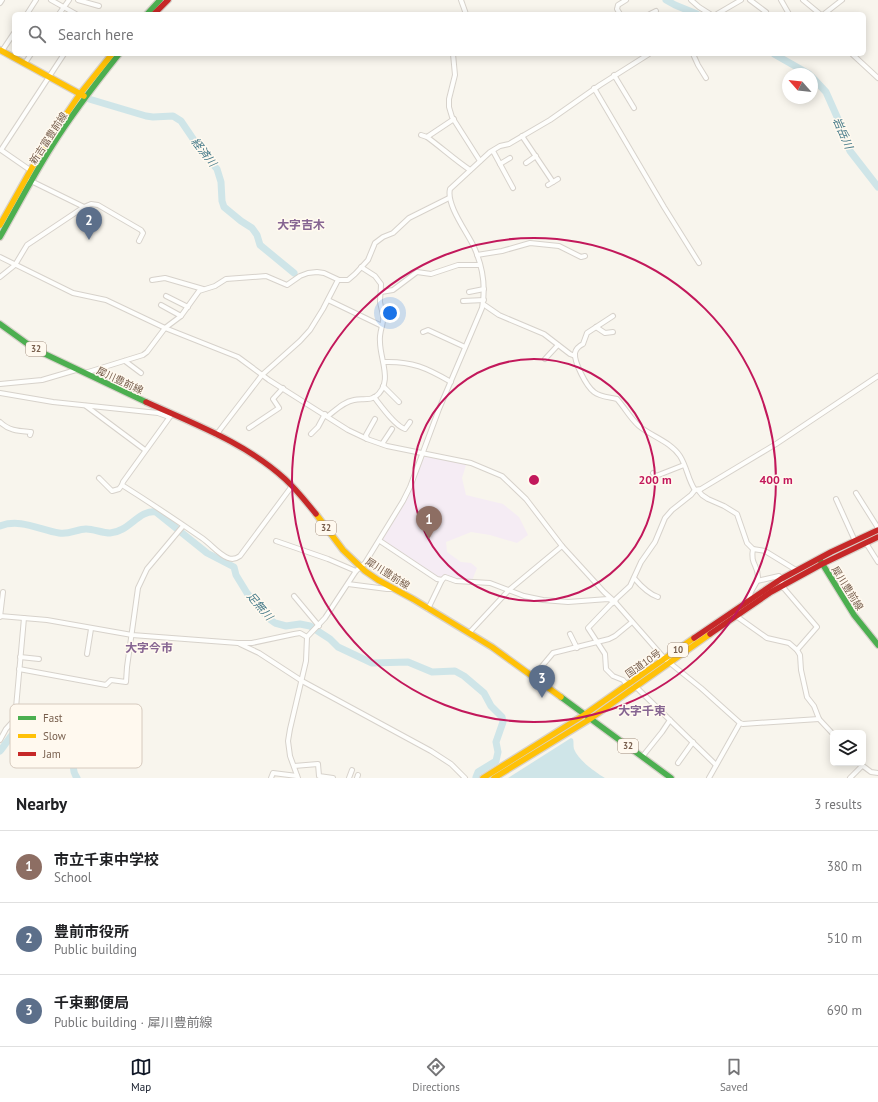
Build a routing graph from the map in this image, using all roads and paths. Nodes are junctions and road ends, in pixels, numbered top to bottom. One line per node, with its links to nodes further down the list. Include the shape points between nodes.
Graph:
1 (2, 0): 16 (street)
2 (36, 0): 19 (street)
3 (51, 0): 17 (street)
4 (69, 0): 17 (street)
5 (78, 0): 18 (street)
6 (160, 0): 22 (main road)
7 (168, 0): 23 (main road)
8 (461, 0): 24 (street)
9 (626, 0): 25 (street, via 618,5)
10 (691, 0): 26 (street)
11 (741, 0): 27 (street)
12 (750, 0): 28 (street)
13 (782, 0): 29 (street)
14 (803, 0): 30 (street)
15 (842, 0): 31 (street)
16 (0, 3)
17 (64, 6): 20 (street); 21 (street)
18 (99, 6)
19 (28, 12)
20 (60, 12)
21 (73, 12)
22 (149, 12)
23 (156, 12)
24 (465, 12)
25 (619, 12)
26 (707, 12)
27 (720, 12)
28 (766, 12)
29 (788, 12)
30 (818, 12)
31 (827, 12)
32 (12, 36): 33 (street)
33 (1, 50): 34 (main road)
34 (12, 56)
35 (12, 56): 44 (main road)
36 (30, 56): 44 (street)
37 (63, 56): 46 (street)
38 (111, 56): 50 (main road, 新吉富豊前線)
39 (118, 56): 50 (main road, 新吉富豊前線)
40 (453, 56): 52 (street, via 455,75 449,107)
41 (646, 56): 45 (street)
42 (694, 56): 47 (street)
43 (854, 56): 48 (street)
44 (25, 63): 46 (main road)
45 (614, 75): 49 (street); 51 (street)
46 (48, 77): 50 (main road); 62 (street, via 1,150)
47 (706, 78)
48 (878, 78)
49 (594, 88): 54 (street, via 550,120); 77 (street)
50 (83, 96): 62 (main road, 新吉富豊前線, via 52,135); 65 (main road, 新吉富豊前線)
51 (634, 108)
52 (454, 120): 55 (street); 59 (street)
53 (421, 136): 55 (street)
54 (522, 136): 56 (street); 57 (street)
55 (427, 137): 63 (street)
56 (492, 151): 59 (street); 61 (street)
57 (536, 156): 60 (street); 66 (street)
58 (510, 158): 61 (street)
59 (480, 161): 63 (street)
60 (526, 163)
61 (500, 164): 68 (street)
62 (30, 170): 65 (main road, 新吉富豊前線)
63 (470, 170): 69 (street, via 450,189)
64 (558, 179): 66 (street)
65 (29, 180): 70 (street); 71 (main road, 新吉富豊前線); 72 (main road, 新吉富豊前線)
66 (553, 182): 67 (street)
67 (548, 185)
68 (513, 188)
69 (449, 198): 74 (street); 80 (street, via 409,218 394,232 375,243 368,260)
70 (84, 206): 73 (street, via 98,204 139,228 143,232); 78 (street, via 27,245)
71 (0, 225)
72 (0, 237)
73 (139, 241)
74 (477, 255): 75 (street, via 502,251 530,242 559,246 581,257); 79 (street)
75 (585, 256)
76 (0, 257): 78 (street)
77 (699, 263)
78 (15, 265): 81 (street); 99 (street, via 73,293 106,300)
79 (480, 265): 85 (street); 86 (street, via 458,265 431,274 417,272 393,290)
80 (361, 267): 83 (street, via 348,280); 86 (street, via 379,280)
81 (0, 277)
82 (152, 280): 84 (street, via 165,278)
83 (338, 280): 84 (street, via 317,272 300,276 287,285 266,276 226,279 215,286); 89 (street)
84 (203, 289): 93 (street, via 196,294)
85 (484, 289): 87 (street); 91 (street)
86 (381, 292): 97 (street, via 380,302 384,320)
87 (469, 292)
88 (166, 296): 93 (street)
89 (328, 300): 97 (street); 111 (street, via 310,330)
90 (463, 301): 91 (street)
91 (483, 302): 102 (street, via 499,315 544,334); 103 (street)
92 (161, 305): 94 (street)
93 (188, 307): 94 (street)
94 (181, 316): 99 (street)
95 (613, 316): 98 (street)
96 (0, 324): 108 (main road, 犀川豊前線 / 32, via 29,345)
97 (382, 326): 107 (street, via 380,344)
98 (596, 327): 101 (street, via 605,333); 104 (street, via 587,334)
99 (166, 328): 106 (street, via 147,352); 111 (street, via 238,357)
100 (423, 332): 103 (street, via 428,330)
101 (613, 332)
102 (558, 345): 104 (street); 105 (street)
103 (465, 347): 113 (street)
104 (575, 356): 135 (street, via 588,387 602,396 617,399 639,426 673,449)
105 (545, 359)
106 (125, 361): 109 (street); 110 (street)
107 (384, 362): 113 (street, via 413,364); 115 (street)
108 (76, 370): 109 (main road, 犀川豊前線 / 32); 114 (street, via 42,380)
109 (84, 373): 121 (main road, 犀川豊前線 / 32)
110 (141, 373)
111 (262, 375): 116 (street); 130 (street)
112 (878, 376): 140 (street, via 776,444)
113 (451, 382): 134 (street)
114 (0, 384)
115 (383, 386): 118 (street); 119 (street)
116 (283, 388): 122 (street); 126 (street, via 274,399 279,408)
117 (0, 393): 120 (street)
118 (374, 397): 122 (street, via 368,400 352,400); 125 (street, via 403,428 405,429)
119 (399, 402)
120 (86, 406): 121 (street); 133 (street)
121 (170, 415): 130 (main road, 犀川豊前線 / 32); 133 (street)
122 (326, 415): 128 (street); 131 (street)
123 (375, 419): 131 (street)
124 (0, 422): 129 (street, via 12,430 31,432)
125 (410, 422)
126 (250, 428)
127 (392, 429): 132 (street)
128 (311, 434)
129 (30, 435)
130 (216, 435): 139 (main road, 犀川豊前線 / 32, via 257,458)
131 (366, 439): 132 (street)
132 (382, 444): 134 (street)
133 (146, 450): 138 (street)
134 (422, 452): 147 (street, via 410,487); 150 (street, via 471,463 502,476 526,499)
135 (684, 465): 136 (street, via 656,476); 140 (street, via 691,484)
136 (653, 473)
137 (98, 478): 138 (street, via 112,491)
138 (122, 485): 143 (street)
139 (292, 486): 143 (street, via 236,559 229,559); 154 (main road, 犀川豊前線 / 32)
140 (697, 490): 151 (street, via 708,499 737,514 747,543); 156 (street, via 665,518 655,542 641,562)
141 (856, 493): 144 (street)
142 (836, 500): 148 (street)
143 (183, 526): 178 (street, via 142,578 138,588)
144 (878, 529): 148 (main road, 国道10号 / 10)
145 (878, 537): 149 (main road, 国道10号 / 10)
146 (276, 541): 154 (street)
147 (380, 541): 154 (street); 158 (street)
148 (855, 541): 152 (main road, 国道10号 / 10)
149 (866, 543): 152 (main road, 国道10号 / 10); 153 (street)
150 (562, 546): 163 (street); 168 (street)
151 (753, 549): 155 (street, via 764,551); 159 (street, via 752,558)
152 (821, 561): 155 (main road, 国道10号 / 10); 161 (main road, 国道10号 / 10); 182 (main road, 犀川豊前線, via 854,616)
153 (878, 562)
154 (358, 569): 160 (street); 162 (main road, 犀川豊前線 / 32)
155 (796, 570): 157 (main road, 国道10号 / 10)
156 (634, 578): 166 (street, via 642,588); 168 (street)
157 (781, 579): 159 (street, via 779,576); 161 (street); 167 (main road, 国道10号 / 10)
158 (442, 580): 163 (street, via 445,577 456,581 490,583); 169 (street)
159 (757, 581): 167 (street, via 750,591)
160 (348, 584): 162 (street); 174 (street)
161 (782, 586): 170 (main road, 国道10号 / 10); 184 (street, via 817,628)
162 (393, 588): 169 (main road, 犀川豊前線 / 32)
163 (509, 590): 168 (street, via 543,600); 176 (street)
164 (3, 592): 171 (street)
165 (294, 596): 174 (street)
166 (658, 597)
167 (749, 600): 188 (main road, 国道10号 / 10)
168 (615, 602): 173 (street); 181 (street, via 588,628)
169 (428, 609): 176 (main road, 犀川豊前線 / 32)
170 (736, 616): 184 (street, via 766,638 789,644); 189 (main road, 国道10号 / 10)
171 (0, 617): 172 (street)
172 (24, 618): 175 (street); 186 (street)
173 (632, 622): 181 (street, via 615,636); 188 (street)
174 (319, 626): 179 (street)
175 (91, 629): 178 (street); 185 (street)
176 (469, 633): 191 (main road, 犀川豊前線 / 32)
177 (570, 634): 183 (street)
178 (132, 635): 180 (street); 190 (street, via 126,682 111,680 106,685)
179 (307, 637): 180 (street, via 300,633 252,643); 192 (street)
180 (238, 643): 192 (street, via 259,653)
181 (596, 643): 183 (street); 193 (street, via 605,654 606,669)
182 (878, 645)
183 (577, 648): 191 (street, via 554,653)
184 (798, 650): 197 (street, via 807,696 817,710)
185 (87, 654)
186 (20, 657): 187 (street); 190 (street)
187 (39, 659)
188 (665, 659): 189 (street); 193 (main road, 国道10号 / 10)
189 (670, 663): 194 (main road, 国道10号 / 10); 199 (street)
190 (19, 669): 195 (street)
191 (533, 677): 196 (main road, 犀川豊前線 / 32)
192 (302, 681): 207 (street, via 288,741); 216 (street, via 431,751 451,764)
193 (627, 685): 194 (street); 196 (main road, 国道10号 / 10)
194 (636, 687): 196 (main road, 国道10号 / 10); 198 (street)
195 (16, 704)
196 (587, 717): 204 (main road, 犀川豊前線 / 32); 217 (main road, 国道10号 / 10); 218 (main road, 国道10号 / 10)
197 (819, 719): 199 (street); 201 (street)
198 (670, 720): 203 (street); 204 (street)
199 (740, 723): 206 (street)
200 (10, 724): 202 (street)
201 (830, 731)
202 (0, 740)
203 (693, 742): 205 (street); 206 (street)
204 (642, 757): 219 (main road, 犀川豊前線 / 32)
205 (678, 764)
206 (716, 765): 220 (street)
207 (294, 766): 212 (street); 214 (street, via 318,764 319,776)
208 (859, 766): 221 (street)
209 (862, 766): 211 (street)
210 (352, 770): 215 (street)
211 (878, 774)
212 (297, 777): 213 (street, via 273,773)
213 (271, 778)
214 (333, 778)
215 (350, 778)
216 (465, 778)
217 (483, 778)
218 (494, 778)
219 (670, 778)
220 (709, 778)
221 (850, 778)

